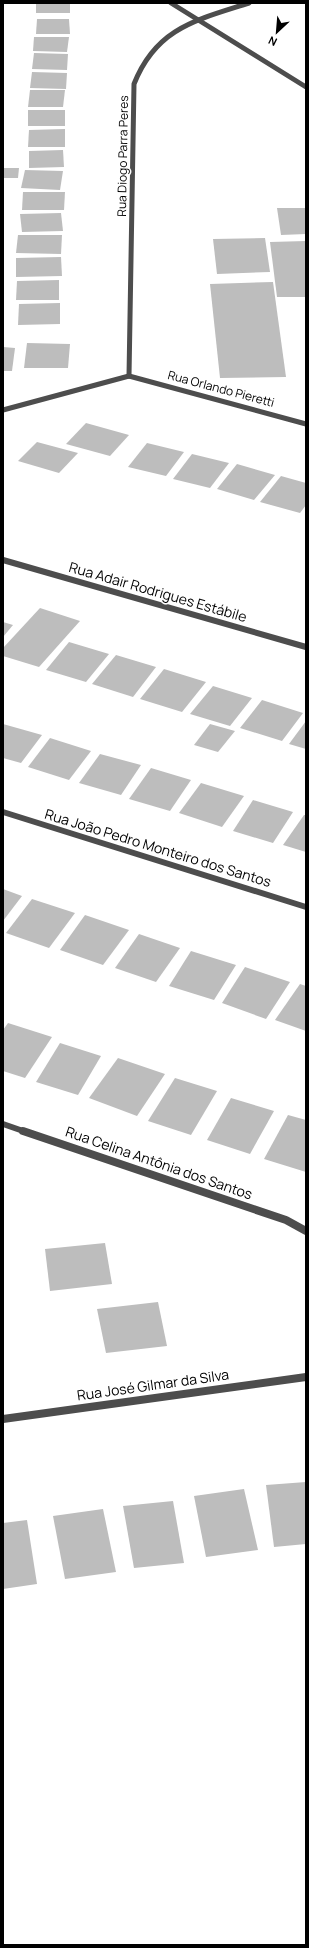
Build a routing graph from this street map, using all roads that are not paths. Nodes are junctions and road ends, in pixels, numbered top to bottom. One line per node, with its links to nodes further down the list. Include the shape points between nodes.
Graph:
1 (171, 3): 3 (street)
2 (249, 3): 3 (street, Rua Diogo Parra Peres)
3 (197, 19): 4 (street); 5 (street, Rua Diogo Parra Peres, via 176,30 147,55 138,69 134,84)
4 (306, 87)
5 (129, 376): 6 (street); 7 (street, Rua Orlando Pieretti)
6 (3, 410)
7 (306, 424)
8 (3, 560): 9 (street, Rua Adair Rodrigues Estábile)
9 (306, 647)
10 (3, 812): 11 (street, Rua João Pedro Monteiro dos Santos)
11 (306, 907)
12 (3, 1124): 13 (street, Rua Celina Antônia dos Santos, via 286,1220)
13 (306, 1231)
14 (306, 1377): 15 (street, Rua José Gilmar da Silva)
15 (3, 1419)

